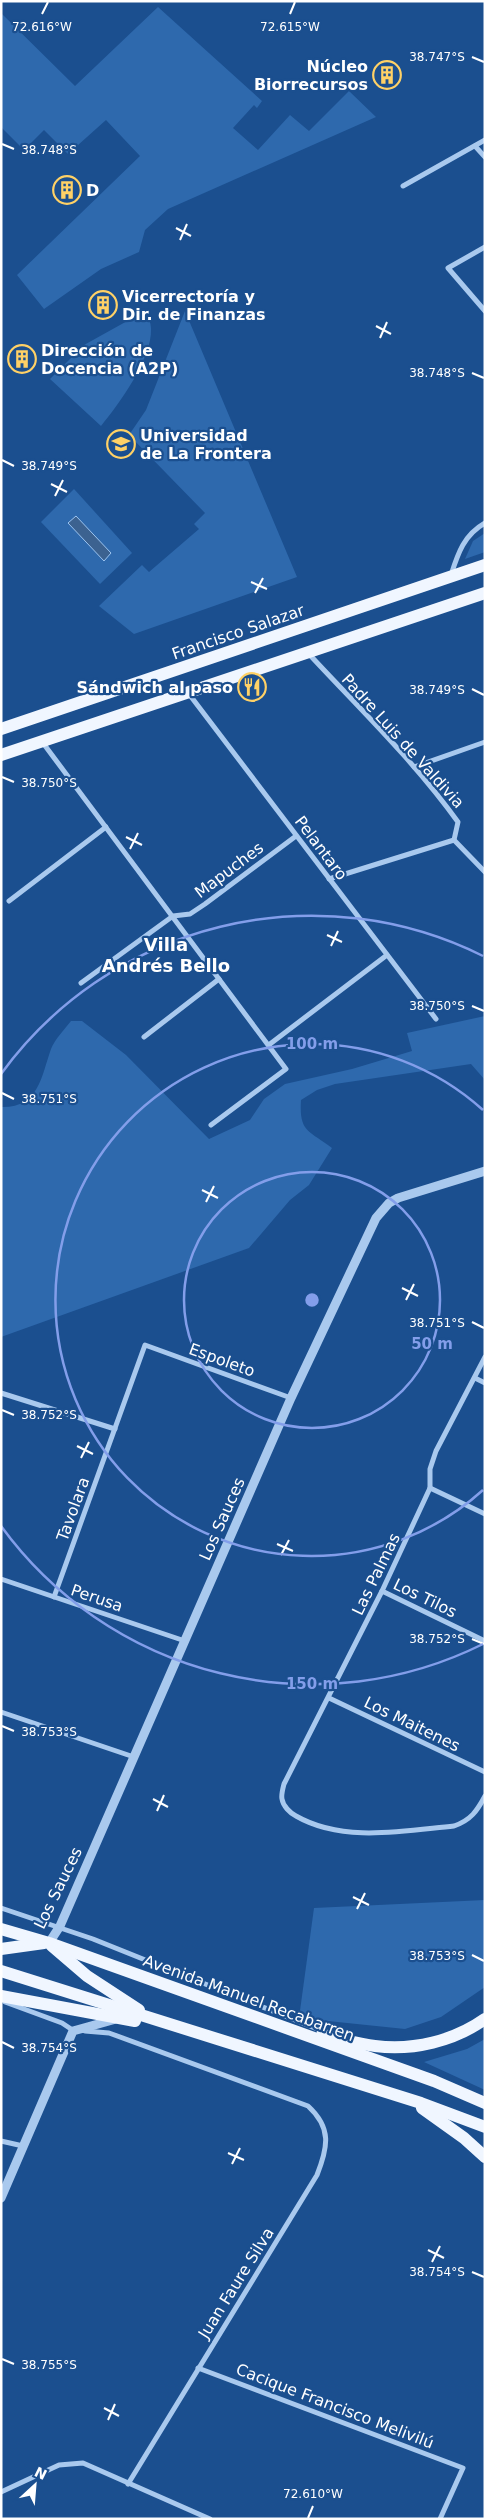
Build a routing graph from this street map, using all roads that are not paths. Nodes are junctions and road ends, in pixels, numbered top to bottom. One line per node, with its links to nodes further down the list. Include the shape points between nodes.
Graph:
1 (485, 140): 2 (street)
2 (475, 146): 3 (street); 4 (street)
3 (485, 157)
4 (403, 186)
5 (485, 246): 6 (street, via 448,268)
6 (485, 311)
7 (485, 523): 9 (street, via 473,530 460,547)
8 (485, 565): 9 (main road, Francisco Salazar)
9 (450, 577): 13 (main road, Francisco Salazar)
10 (485, 594): 11 (main road)
11 (307, 653): 12 (main road); 17 (street, Padre Luis de Valdivia)
12 (187, 691): 14 (main road); 19 (street, Pelantaro)
13 (1, 729)
14 (42, 740): 16 (main road); 18 (street)
15 (485, 742): 17 (street)
16 (1, 755)
17 (414, 767): 20 (street, Padre Luis de Valdivia, via 458,822)
18 (106, 827): 23 (street); 24 (street)
19 (296, 836): 22 (street, Pelantaro); 24 (street, Mapuches, via 190,914)
20 (454, 840): 21 (street); 22 (street)
21 (485, 872)
22 (329, 879): 25 (street, Pelantaro)
23 (10, 901)
24 (173, 916): 26 (street); 27 (street)
25 (388, 955): 28 (street, Pelantaro); 30 (street)
26 (219, 979): 29 (street); 30 (street)
27 (81, 983)
28 (436, 1019)
29 (144, 1037)
30 (270, 1044): 31 (street, via 286,1069)
31 (211, 1125)
32 (485, 1171): 38 (street, Los Sauces, via 407,1194 382,1210)
33 (145, 1345): 38 (street, Espoleto); 39 (street, Tavolara)
34 (485, 1357): 35 (street, Las Palmas)
35 (475, 1378): 36 (street); 40 (street, Las Palmas, via 436,1451 430,1469)
36 (485, 1383)
37 (1, 1393): 39 (street)
38 (291, 1398): 45 (street, Los Sauces)
39 (114, 1429): 44 (street, Tavolara)
40 (430, 1488): 41 (street); 43 (street, Las Palmas)
41 (485, 1514)
42 (1, 1579): 44 (street, Perusa)
43 (382, 1591): 46 (street, Los Tilos); 47 (street, Las Palmas)
44 (54, 1597): 45 (street, Perusa)
45 (185, 1641): 49 (street, Los Sauces)
46 (485, 1641)
47 (329, 1698): 50 (street, Los Maitenes); 51 (street, Las Palmas, via 284,1784 282,1800 289,1812 332,1830 376,1833 454,1826 476,1814)
48 (1, 1712): 49 (street)
49 (134, 1758): 53 (street, Los Sauces)
50 (485, 1772)
51 (485, 1796)
52 (1, 1908): 53 (street, Avenida Manuel Recabarren)
53 (60, 1926): 55 (street, Los Sauces); 66 (street, Avenida Manuel Recabarren)
54 (1, 1929): 55 (main road, Avenida Manuel Recabarren)
55 (49, 1943): 56 (main road); 62 (main road, via 94,1982); 63 (main road, Avenida Manuel Recabarren)
56 (1, 1949)
57 (1, 1971): 62 (main road)
58 (1, 1996): 60 (main road)
59 (1, 2001): 65 (street, via 62,2023)
60 (119, 2018): 64 (main road); 65 (street)
61 (485, 2019): 66 (main road, via 444,2039 410,2047 376,2047)
62 (161, 2022): 64 (main road)
63 (283, 2028): 66 (main road); 68 (main road, Avenida Manuel Recabarren, via 434,2081)
64 (182, 2029): 67 (main road)
65 (74, 2032): 71 (street); 74 (street, Juan Faure Silva, via 94,2030 109,2033 308,2106 318,2115 324,2128 327,2142 317,2175)
66 (342, 2038)
67 (384, 2092): 69 (main road, via 438,2108); 72 (main road, via 421,2107)
68 (485, 2103)
69 (485, 2127)
70 (1, 2141): 71 (street)
71 (24, 2146): 73 (street)
72 (485, 2157)
73 (1, 2198)
74 (198, 2368): 75 (street, Juan Faure Silva); 78 (street, Cacique Francisco Melivilú, via 463,2468)
75 (128, 2484): 76 (street, via 83,2462 59,2465); 77 (street)
76 (1, 2492)
77 (210, 2519)
78 (440, 2519)

